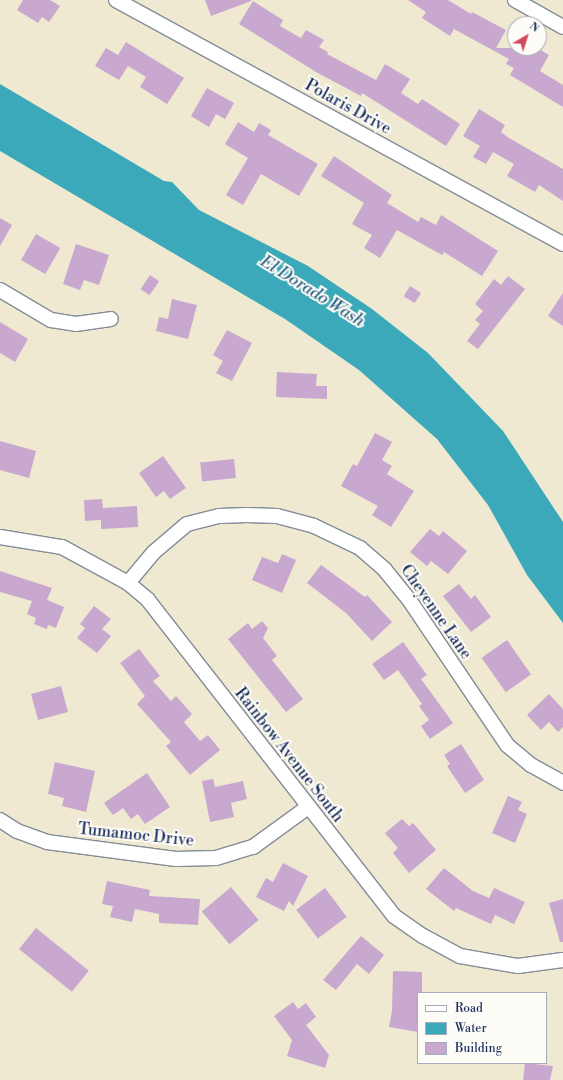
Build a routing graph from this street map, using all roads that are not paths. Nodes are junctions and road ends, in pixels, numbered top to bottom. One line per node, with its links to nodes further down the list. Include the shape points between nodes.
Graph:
1 (116, 0): 4 (street, Polaris Drive)
2 (515, 0): 3 (street)
3 (563, 28)
4 (563, 244)
5 (0, 290): 6 (street, via 51,320 76,324)
6 (112, 319)
7 (0, 537): 8 (street, Rainbow Avenue South, via 62,547)
8 (128, 583): 9 (street, Cheyenne Lane, via 154,552 187,524 219,516 246,515 277,516 314,526 360,548 385,570 410,601 507,745 531,765); 10 (street, Rainbow Avenue South, via 148,600)
9 (563, 783)
10 (308, 807): 11 (street, Tumamoc Drive, via 253,847 216,858 176,860 47,842); 12 (street, Rainbow Avenue South, via 394,916 423,936 460,956 518,966)
11 (0, 820)
12 (563, 960)

